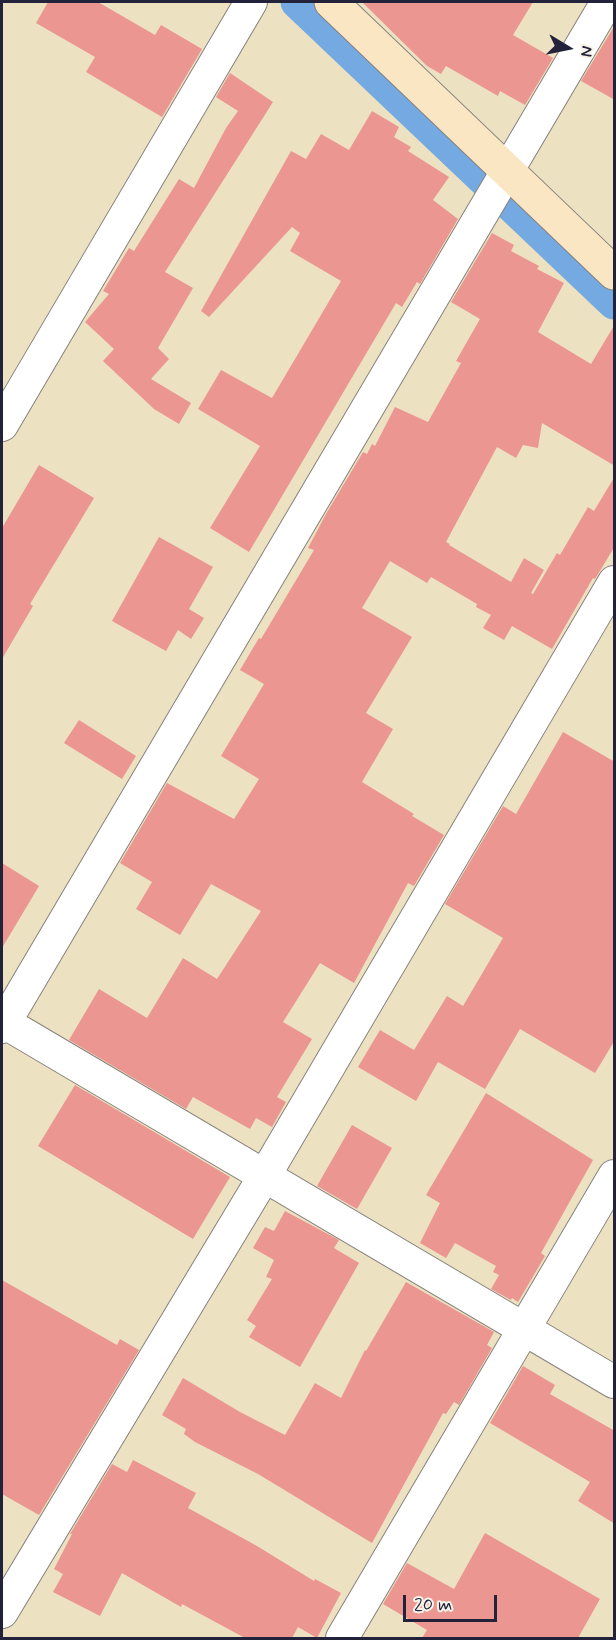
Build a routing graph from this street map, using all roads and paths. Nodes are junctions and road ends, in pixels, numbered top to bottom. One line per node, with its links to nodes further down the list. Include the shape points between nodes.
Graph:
1 (251, 2): 6 (street)
2 (331, 2): 4 (street)
3 (607, 2): 4 (street)
4 (507, 170): 5 (street); 8 (street)
5 (615, 273)
6 (2, 425)
7 (615, 582): 9 (street)
8 (2, 1024): 9 (street)
9 (265, 1175): 11 (street); 13 (street)
10 (615, 1176): 11 (street)
11 (524, 1329): 12 (street); 14 (street)
12 (615, 1382)
13 (2, 1612)
14 (342, 1638)

